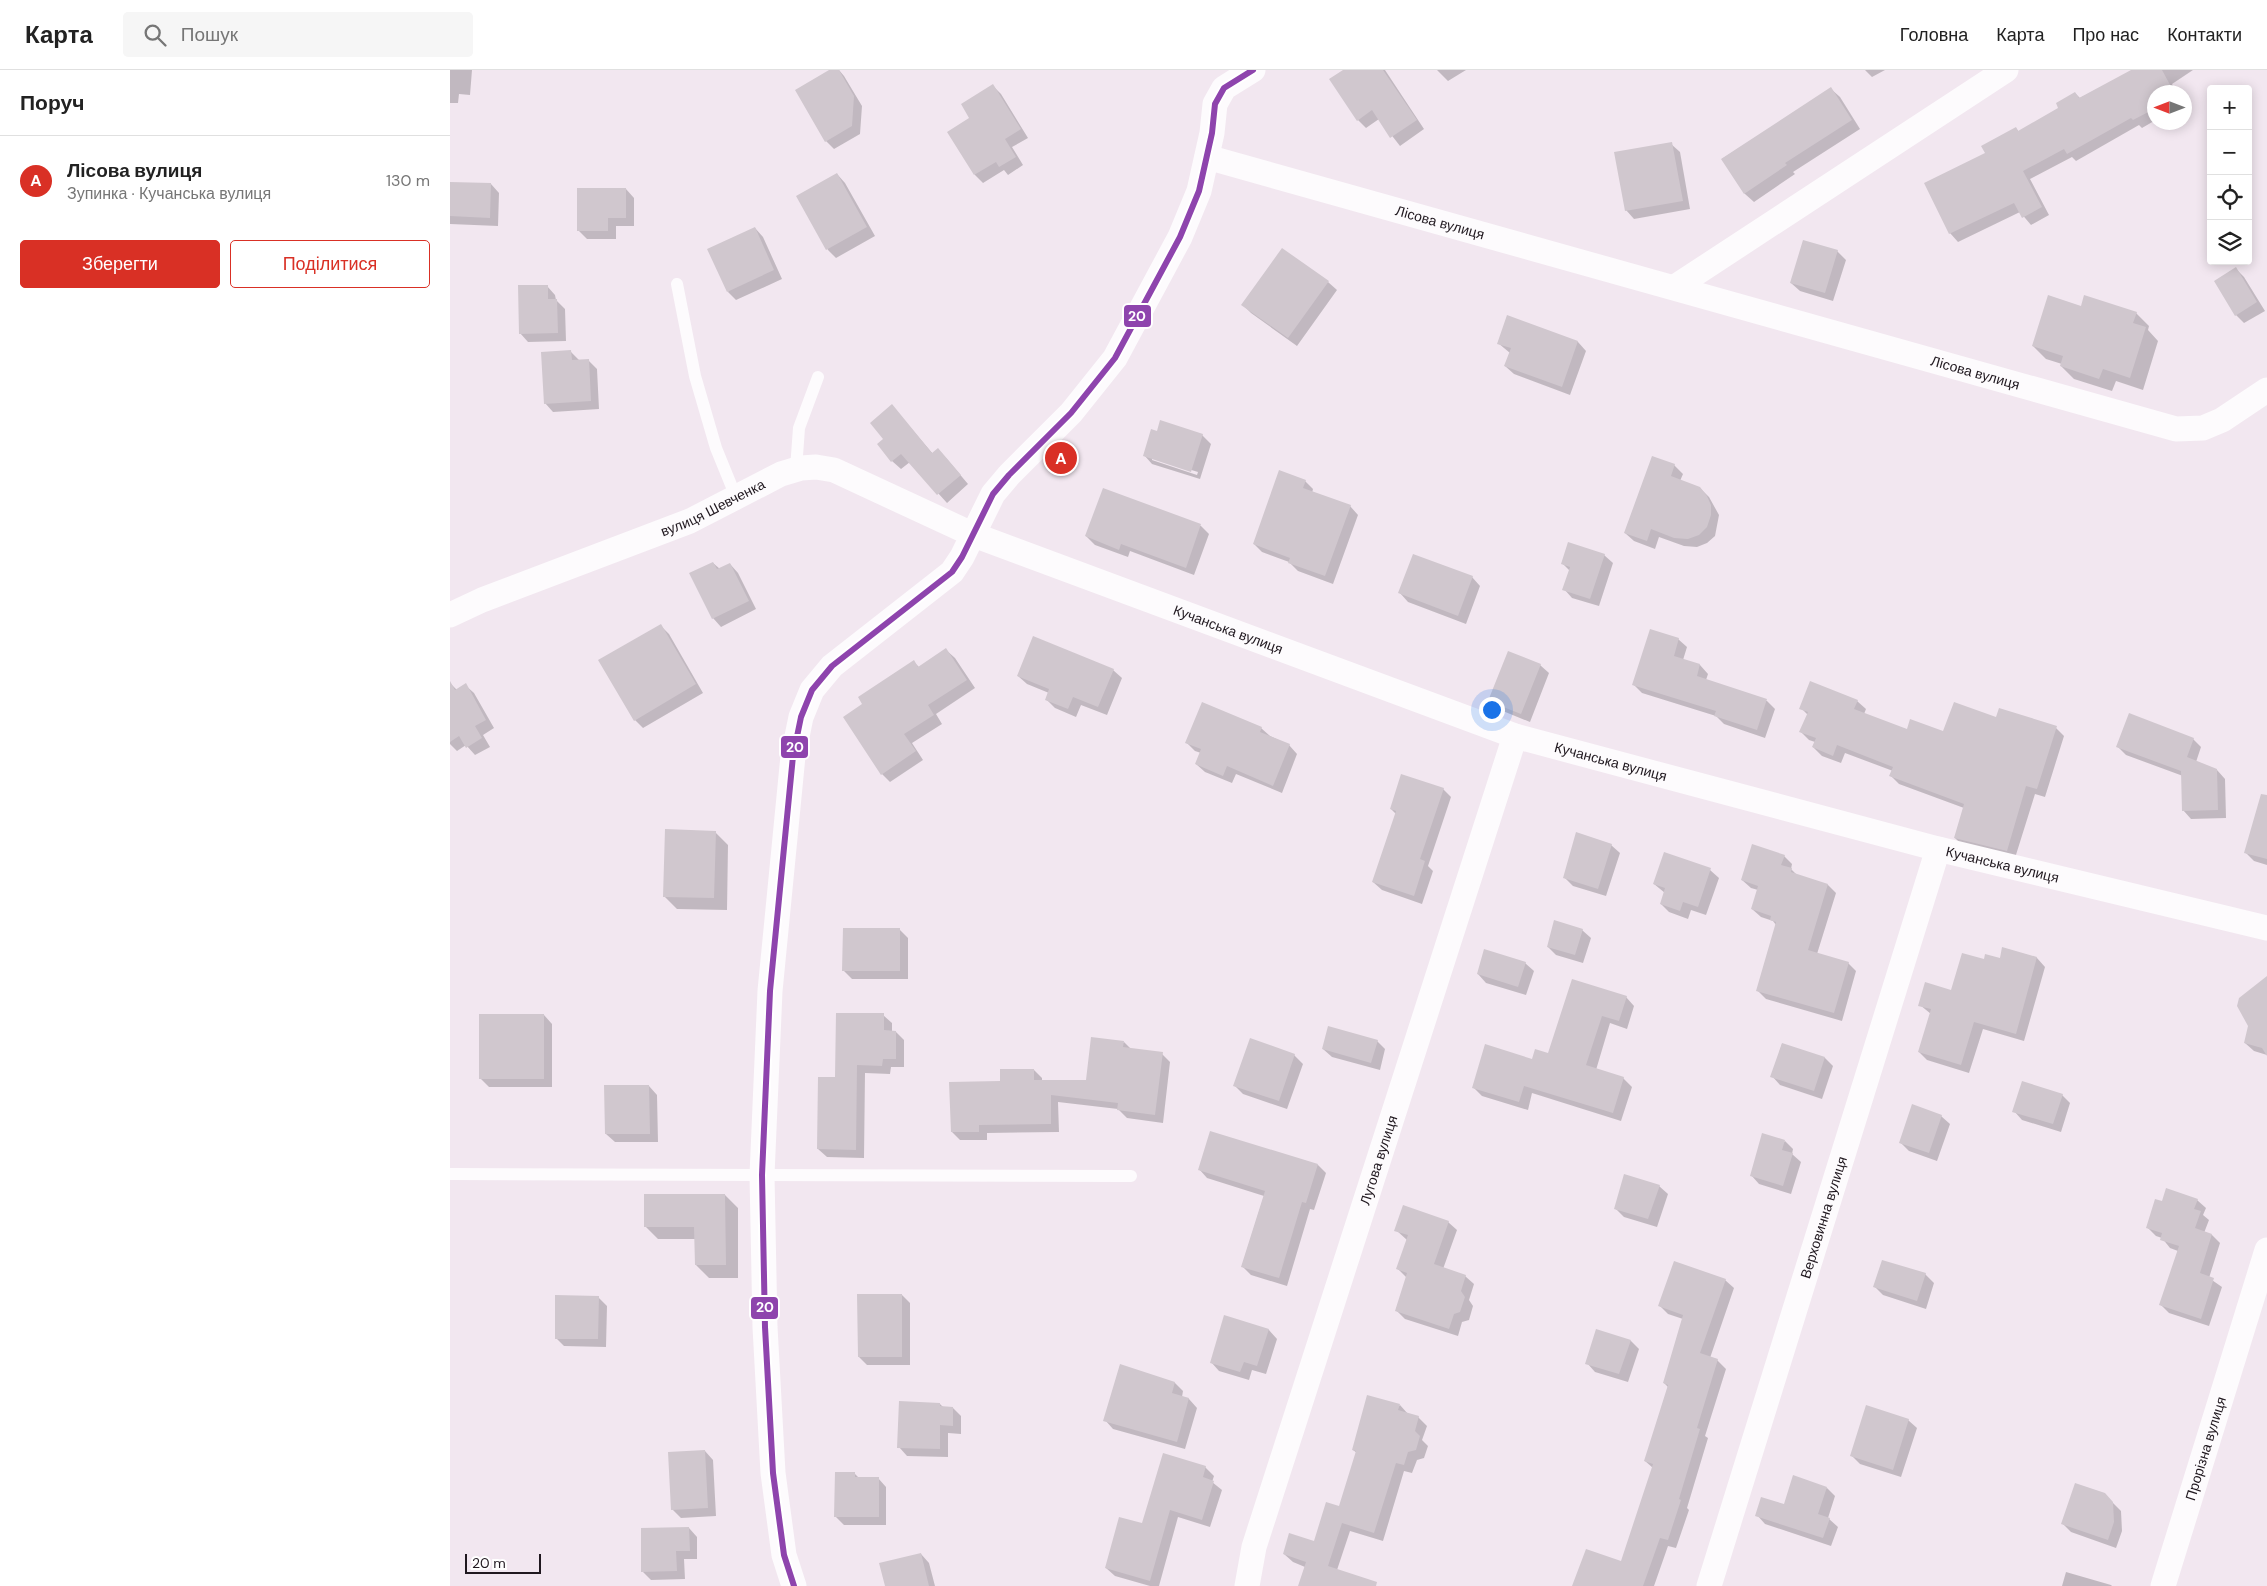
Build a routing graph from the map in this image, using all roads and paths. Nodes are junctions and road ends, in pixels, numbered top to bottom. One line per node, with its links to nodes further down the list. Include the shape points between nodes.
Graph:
1 (1253, 70): 3 (street, via 1224,88 1215,104)
2 (2006, 70): 5 (street)
3 (1207, 157): 5 (street, Лісова вулиця); 10 (street, via 1199,191 1180,237 1115,358 1071,413 993,494)
4 (677, 284): 9 (lane, via 698,385 716,448)
5 (1675, 287): 7 (street, Лісова вулиця, via 2176,428 2202,428 2222,420)
6 (818, 377): 8 (lane, via 799,428)
7 (2267, 390)
8 (796, 469): 9 (street, вулиця Шевченка); 10 (street, вулиця Шевченка, via 816,467 834,470)
9 (736, 498): 11 (street, вулиця Шевченка, via 690,522 491,596)
10 (974, 534): 12 (street, Кучанська вулиця); 16 (street, via 952,572 832,666 812,690 801,717 793,756 770,990)
11 (450, 616)
12 (1515, 736): 13 (street, Кучанська вулиця); 21 (street, Лугова вулиця, via 1254,1547)
13 (1938, 849): 14 (street, Кучанська вулиця); 22 (street, Верховинна вулиця)
14 (2267, 928)
15 (450, 1174): 16 (lane)
16 (762, 1175): 17 (lane); 20 (street, via 765,1326 773,1473 784,1555)
17 (1132, 1176)
18 (2267, 1250): 19 (street, Прорізна вулиця)
19 (2258, 1314): 23 (street, Прорізна вулиця)
20 (794, 1586)
21 (1247, 1586)
22 (1709, 1586)
23 (2163, 1586)

